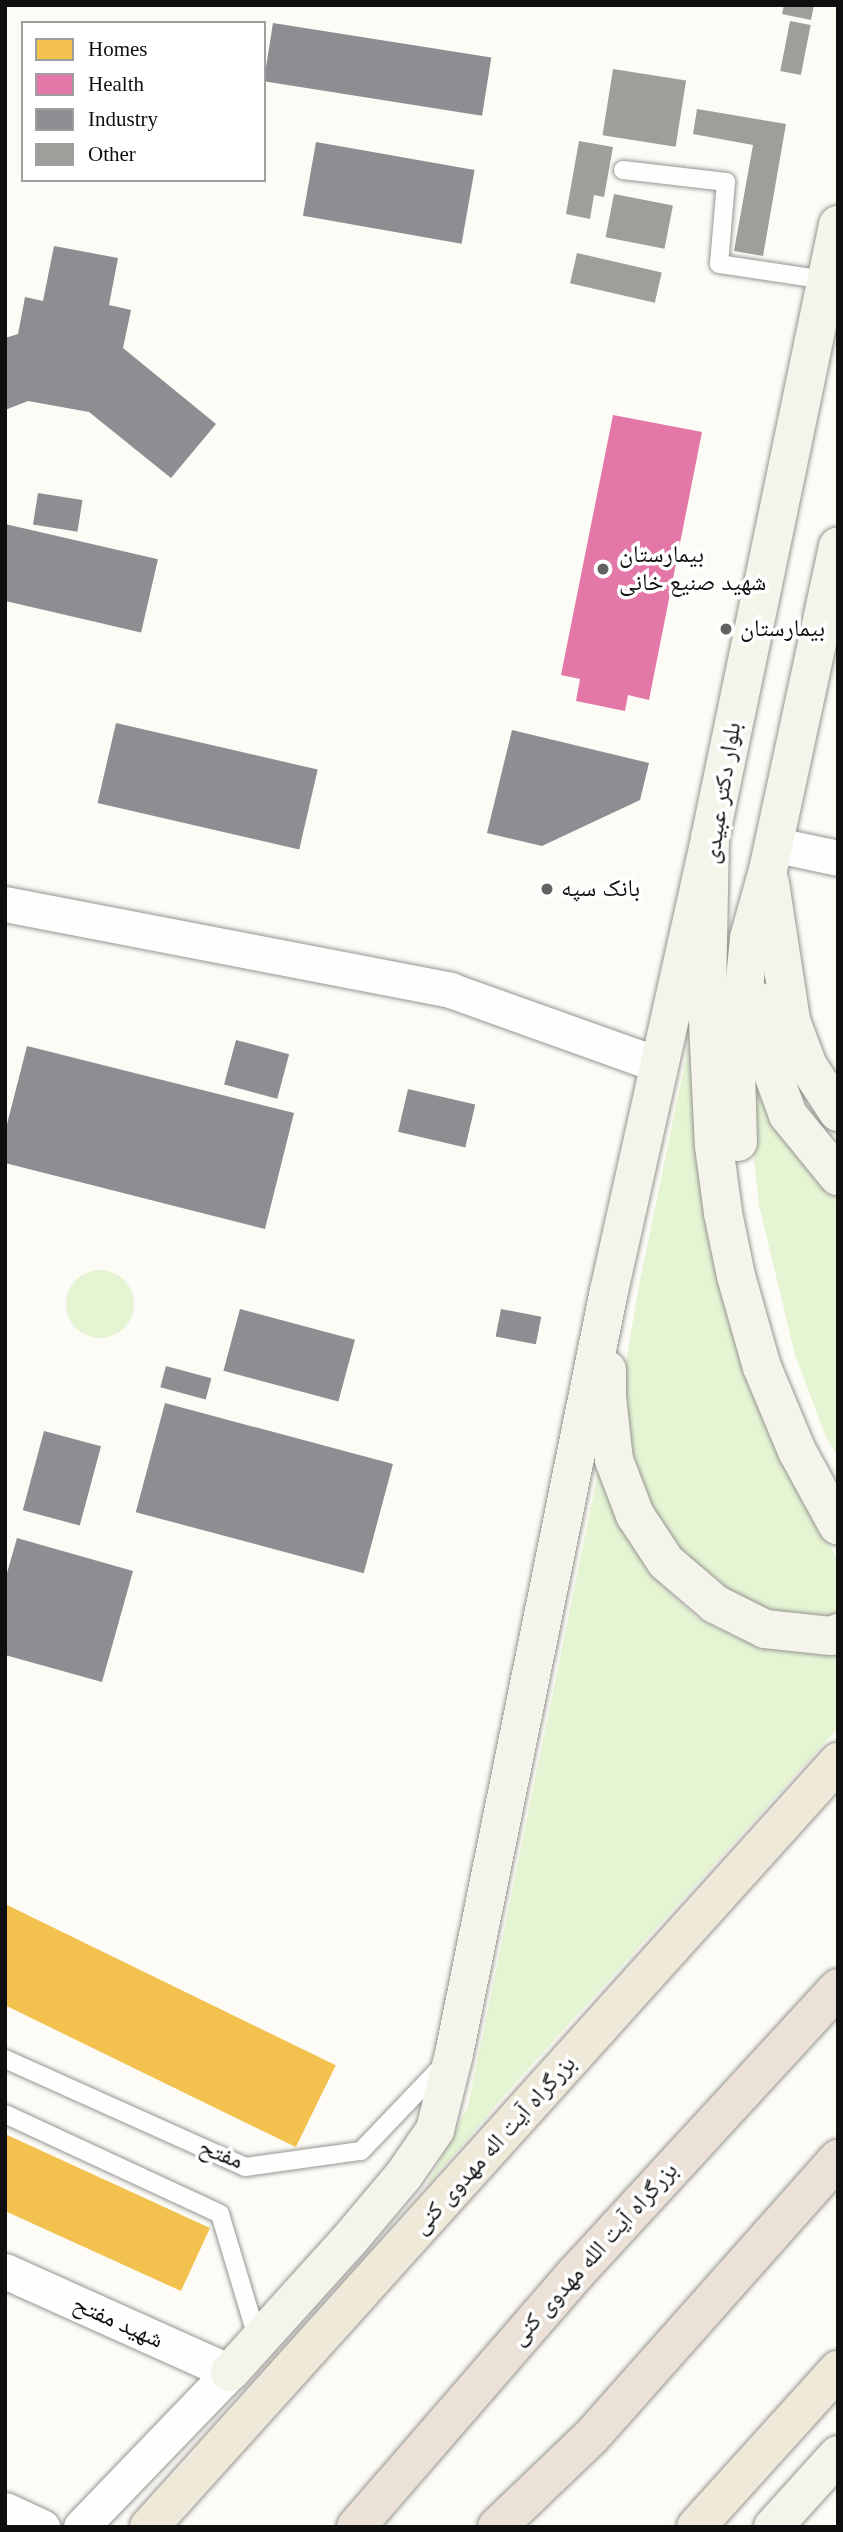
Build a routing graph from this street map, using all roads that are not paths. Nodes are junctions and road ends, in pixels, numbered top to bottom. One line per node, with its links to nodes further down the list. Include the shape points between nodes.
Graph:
1 (623, 170): 3 (lane, via 726,182 719,264)
2 (838, 225): 3 (main road, بلوار دکتر عبیدی)
3 (826, 280): 6 (main road, بلوار دکتر عبیدی)
4 (838, 546): 5 (main road)
5 (829, 625): 7 (main road)
6 (710, 838): 11 (main road); 16 (main road, بلوار دکتر عبیدی, via 708,1049 723,1213 762,1367 797,1451)
7 (770, 857): 8 (street); 10 (main road); 12 (main road, via 791,1021 808,1066)
8 (838, 858)
9 (5, 904): 11 (street, via 450,990)
10 (749, 938): 13 (main road, via 764,1049 775,1084 788,1115); 15 (main road, via 736,1069 738,1144 752,1238 775,1324 815,1434)
11 (659, 1065): 14 (main road)
12 (838, 1112)
13 (838, 1176)
14 (609, 1291): 17 (main road, via 607,1397 614,1460 635,1515 666,1562 715,1604 765,1629); 20 (main road)
15 (838, 1478)
16 (838, 1526)
17 (838, 1633)
18 (838, 1762): 24 (main road, بزرگراه آیت اله مهدوی کنی)
19 (838, 1988): 36 (highway, بزرگراه آیت الله مهدوی کنی, via 576,2272)
20 (454, 2054): 21 (lane, مفتح, via 361,2151 245,2167); 26 (main road, via 435,2130 404,2175)
21 (5, 2059)
22 (5, 2114): 27 (lane, via 220,2214)
23 (838, 2159): 37 (highway, via 591,2437)
24 (397, 2253): 26 (main road); 30 (main road, بزرگراه آیت اله مهدوی کنی)
25 (5, 2271): 29 (street, شهید مفتح)
26 (300, 2294): 27 (main road); 30 (main road)
27 (258, 2341): 29 (main road)
28 (838, 2370): 38 (main road)
29 (230, 2372): 34 (street)
30 (283, 2379): 35 (main road, بزرگراه آیت اله مهدوی کنی)
31 (838, 2455): 39 (main road)
32 (5, 2511): 33 (street)
33 (42, 2527)
34 (81, 2527)
35 (149, 2527)
36 (356, 2527)
37 (496, 2527)
38 (696, 2527)
39 (773, 2527)

